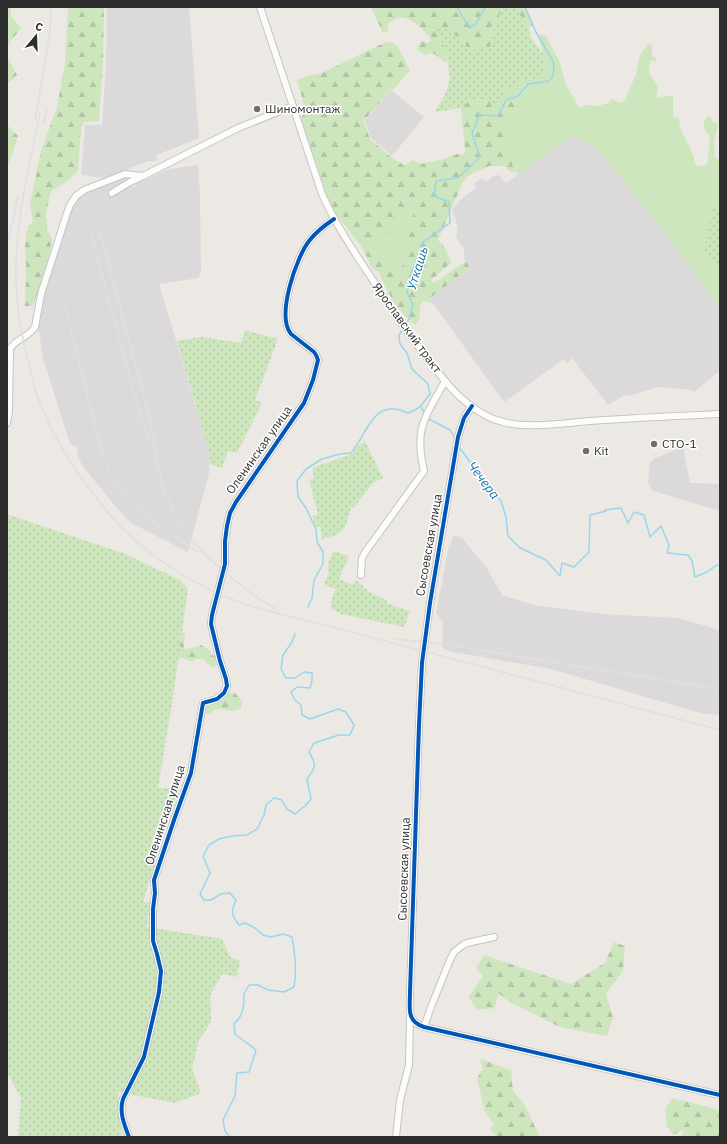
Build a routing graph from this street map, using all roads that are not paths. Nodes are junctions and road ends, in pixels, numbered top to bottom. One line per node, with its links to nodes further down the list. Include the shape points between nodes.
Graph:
1 (260, 7): 2 (street, Ярославский тракт)
2 (293, 106): 3 (street, via 238,128); 5 (street, Ярославский тракт, via 322,194)
3 (143, 176): 4 (street); 9 (street, via 124,174 84,190 70,205 41,294 35,327 10,349 10,411)
4 (112, 193)
5 (334, 219): 6 (street, Ярославский тракт, via 394,314); 16 (street, Оленинская улица, via 308,242 295,268 288,294 288,330 314,352 318,360 304,403 236,502 227,526 225,564 211,624 227,686 217,699 203,703 191,773 154,880 153,941 161,971 159,992 144,1056 123,1099 121,1112)
6 (445, 381): 7 (street, Ярославский тракт); 10 (street, via 423,422 420,456 424,471 362,558)
7 (472, 406): 8 (street, Ярославский тракт, via 495,420 524,425); 12 (street, Сысоевская улица, via 464,418 458,437 422,663)
8 (720, 414)
9 (7, 422)
10 (361, 575)
11 (494, 937): 13 (street, via 467,943 454,952)
12 (410, 1013): 13 (street, via 414,1022); 14 (street, Сысоевская улица)
13 (422, 1026): 14 (street, via 412,1029); 15 (street)
14 (410, 1036): 17 (street, Сысоевская улица, via 409,1065 400,1100)
15 (720, 1095)
16 (129, 1137)
17 (396, 1137)

